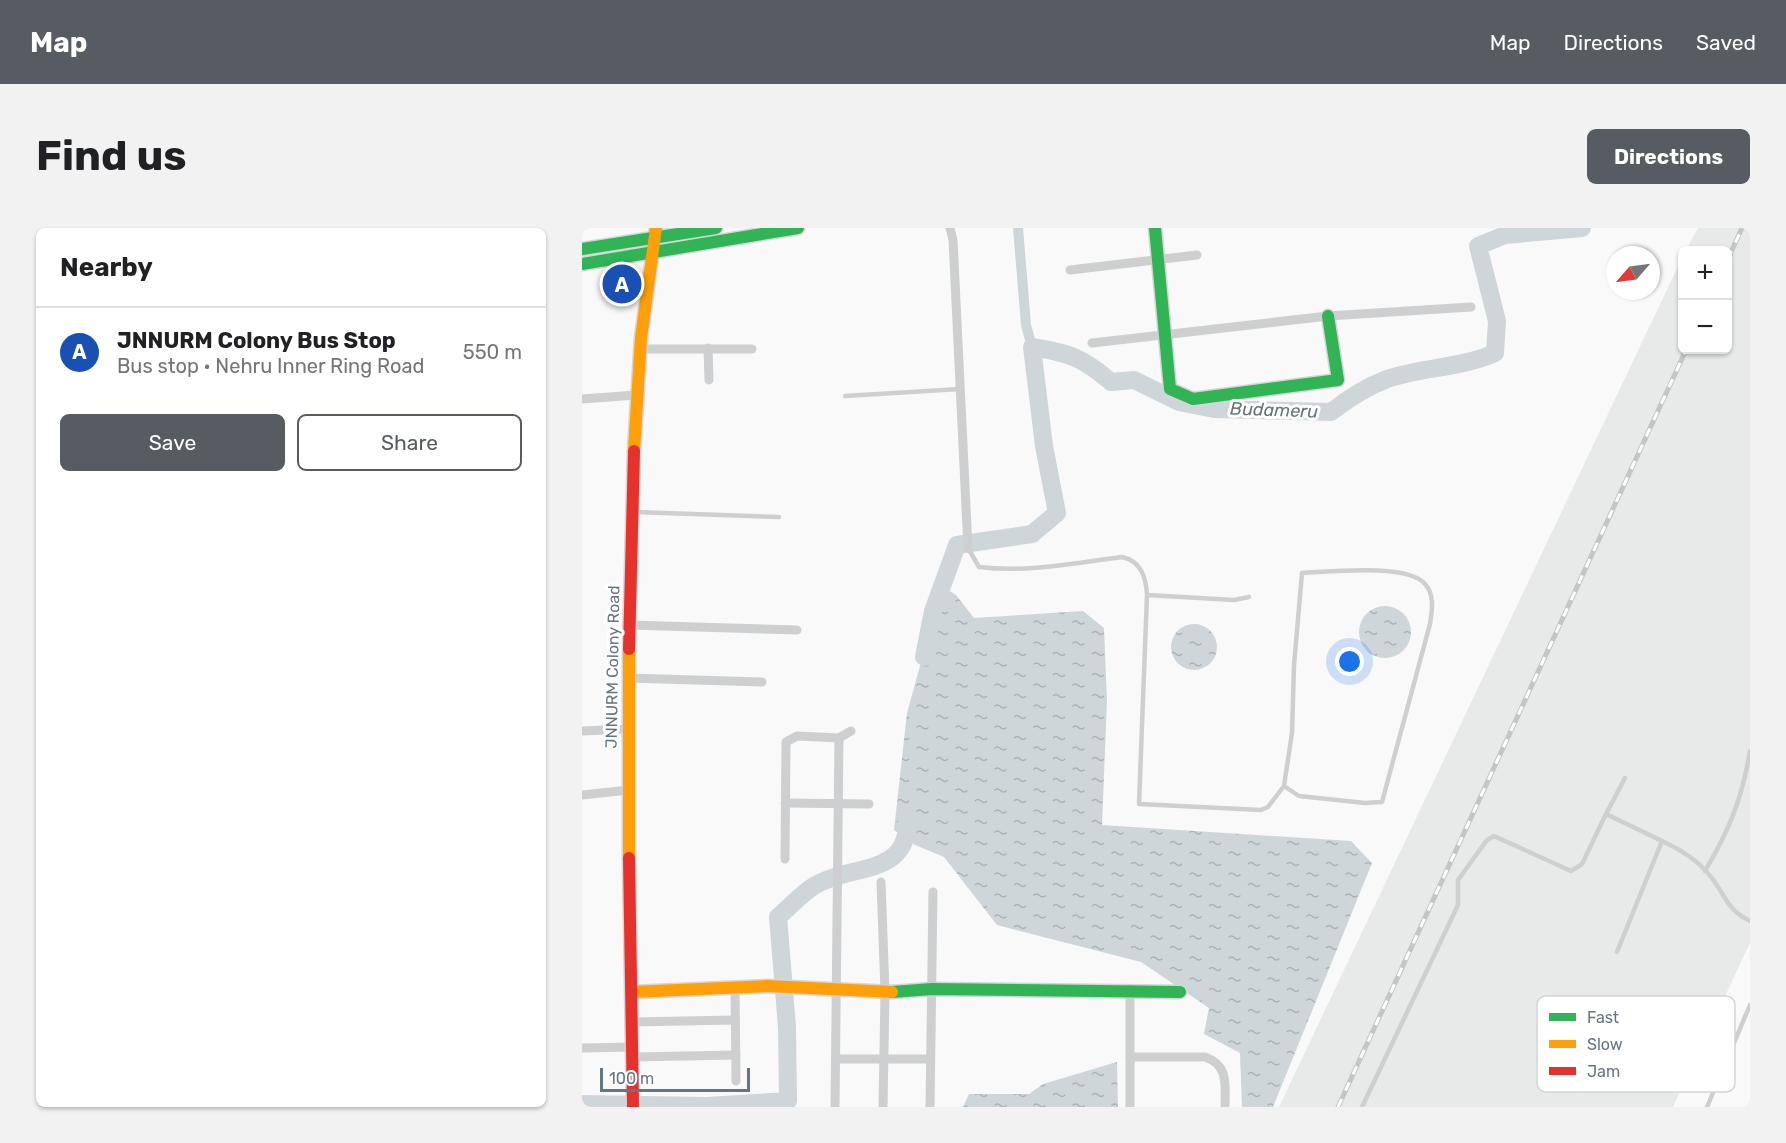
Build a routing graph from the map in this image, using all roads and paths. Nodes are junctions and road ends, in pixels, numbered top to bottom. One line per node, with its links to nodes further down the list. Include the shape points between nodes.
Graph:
1 (716, 228): 5 (street)
2 (798, 228): 7 (street)
3 (950, 228): 20 (street)
4 (1155, 228): 9 (street)
5 (655, 233): 6 (street); 7 (street, JNNURM Colony Road)
6 (582, 249)
7 (651, 253): 10 (street); 17 (street, JNNURM Colony Road)
8 (1197, 255): 9 (street)
9 (1158, 259): 11 (street); 14 (street)
10 (582, 264)
11 (1070, 270)
12 (1472, 306): 13 (street)
13 (1328, 316): 14 (street); 14 (street, via 1338,380 1193,399 1170,389)
14 (1167, 333): 15 (street)
15 (1092, 343)
16 (708, 348): 17 (street); 18 (street); 19 (street)
17 (642, 349): 21 (street, JNNURM Colony Road)
18 (752, 350)
19 (709, 380)
20 (960, 389): 22 (lane); 26 (street)
21 (636, 395): 23 (street); 24 (street, JNNURM Colony Road)
22 (845, 396)
23 (582, 399)
24 (632, 512): 25 (lane); 29 (street, JNNURM Colony Road)
25 (779, 517)
26 (968, 548): 27 (lane, via 979,567 988,568 1132,559 1144,577)
27 (1147, 595): 28 (lane, via 1234,600); 39 (lane, via 1139,804 1261,810)
28 (1249, 597)
29 (629, 625): 30 (street); 31 (street, JNNURM Colony Road)
30 (797, 630)
31 (628, 678): 32 (street); 33 (street, JNNURM Colony Road)
32 (762, 682)
33 (627, 729): 34 (street); 40 (street, JNNURM Colony Road)
34 (582, 730)
35 (851, 731): 36 (street)
36 (838, 738): 42 (street, via 797,736 786,742); 43 (street)
37 (1750, 750): 48 (lane, via 1734,819)
38 (1625, 778): 45 (lane)
39 (1284, 786): 39 (lane, via 1299,795 1382,802 1433,604 1425,584 1413,575 1302,573 1292,733)
40 (628, 790): 41 (street); 57 (street, JNNURM Colony Road)
41 (582, 795)
42 (785, 803): 43 (street); 47 (street)
43 (837, 804): 44 (street); 56 (street)
44 (869, 804)
45 (1606, 814): 46 (lane); 79 (lane, via 1582,864 1571,871 1494,836 1487,840 1458,880 1458,904)
46 (1662, 841): 48 (lane, via 1694,859); 52 (lane)
47 (785, 859)
48 (1705, 871): 51 (lane, via 1734,912)
49 (881, 882): 58 (street)
50 (933, 892): 54 (street)
51 (1750, 921)
52 (1617, 952)
53 (735, 987): 56 (street); 57 (street); 61 (street)
54 (932, 989): 55 (street); 58 (street); 70 (street)
55 (1130, 989): 59 (street); 67 (street)
56 (836, 990): 58 (street); 68 (street)
57 (632, 992): 62 (street, JNNURM Colony Road)
58 (885, 992): 69 (street)
59 (1180, 992)
60 (1750, 1005): 63 (lane)
61 (735, 1020): 62 (street); 66 (street)
62 (632, 1022): 65 (street, JNNURM Colony Road)
63 (1735, 1041)
64 (582, 1048): 65 (street)
65 (633, 1052): 66 (street); 73 (street, JNNURM Colony Road)
66 (736, 1055): 71 (street)
67 (1130, 1056): 77 (street); 78 (street, via 1205,1057 1215,1061 1226,1077)
68 (836, 1059): 69 (street); 74 (street)
69 (883, 1059): 70 (street); 75 (street)
70 (930, 1059): 76 (street)
71 (736, 1081)
72 (1713, 1092): 80 (lane)
73 (633, 1102)
74 (835, 1107)
75 (883, 1107)
76 (930, 1107)
77 (1130, 1107)
78 (1225, 1107)
79 (1362, 1107)
80 (1707, 1107)

